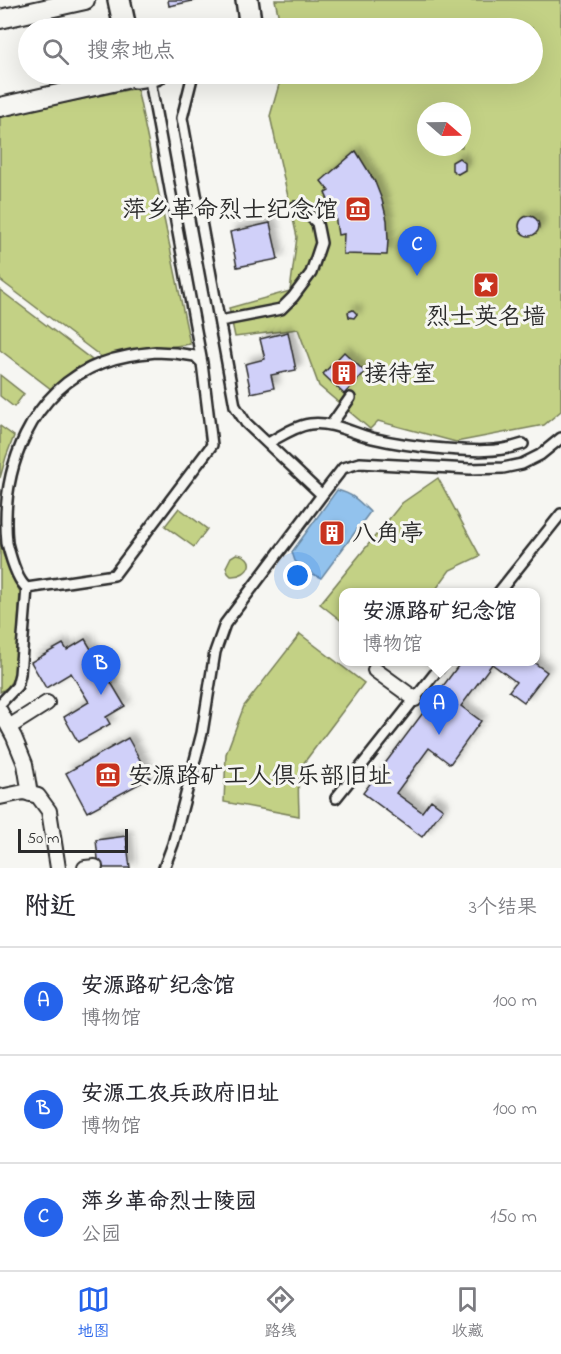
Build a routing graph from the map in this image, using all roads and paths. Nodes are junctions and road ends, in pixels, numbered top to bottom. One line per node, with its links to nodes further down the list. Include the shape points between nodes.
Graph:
1 (85, 0): 6 (street)
2 (119, 0): 4 (street)
3 (247, 0): 5 (street)
4 (123, 18)
5 (250, 18)
6 (0, 19)
7 (104, 84): 10 (street)
8 (146, 84): 13 (lane)
9 (190, 84): 12 (lane, via 182,118)
10 (0, 107)
11 (295, 207): 12 (lane, via 317,223 321,243 311,273 281,309)
12 (220, 321): 17 (lane, via 236,406 246,423)
13 (202, 363): 21 (lane, via 212,445 114,574); 21 (lane, via 195,356 175,353 118,357 75,377 39,408 19,440 4,494 9,550)
14 (350, 398): 15 (lane)
15 (331, 424): 17 (lane, via 292,429); 18 (lane, via 409,446 495,451)
16 (561, 438): 19 (lane, via 540,455 503,468 360,463 343,468)
17 (268, 443): 19 (lane)
18 (523, 444)
19 (322, 495): 34 (lane, via 225,624 215,652 202,733)
20 (561, 514): 22 (lane)
21 (27, 588): 27 (lane, via 20,674 17,686)
22 (502, 588)
23 (441, 666): 25 (lane)
24 (375, 670): 25 (street)
25 (415, 699): 32 (lane)
26 (47, 703): 29 (street)
27 (0, 704)
28 (0, 711): 29 (street)
29 (9, 727): 30 (street, via 25,764)
30 (30, 794): 31 (street); 33 (street, via 38,796 49,811)
31 (0, 797)
32 (336, 798)
33 (58, 868)
34 (164, 868)

